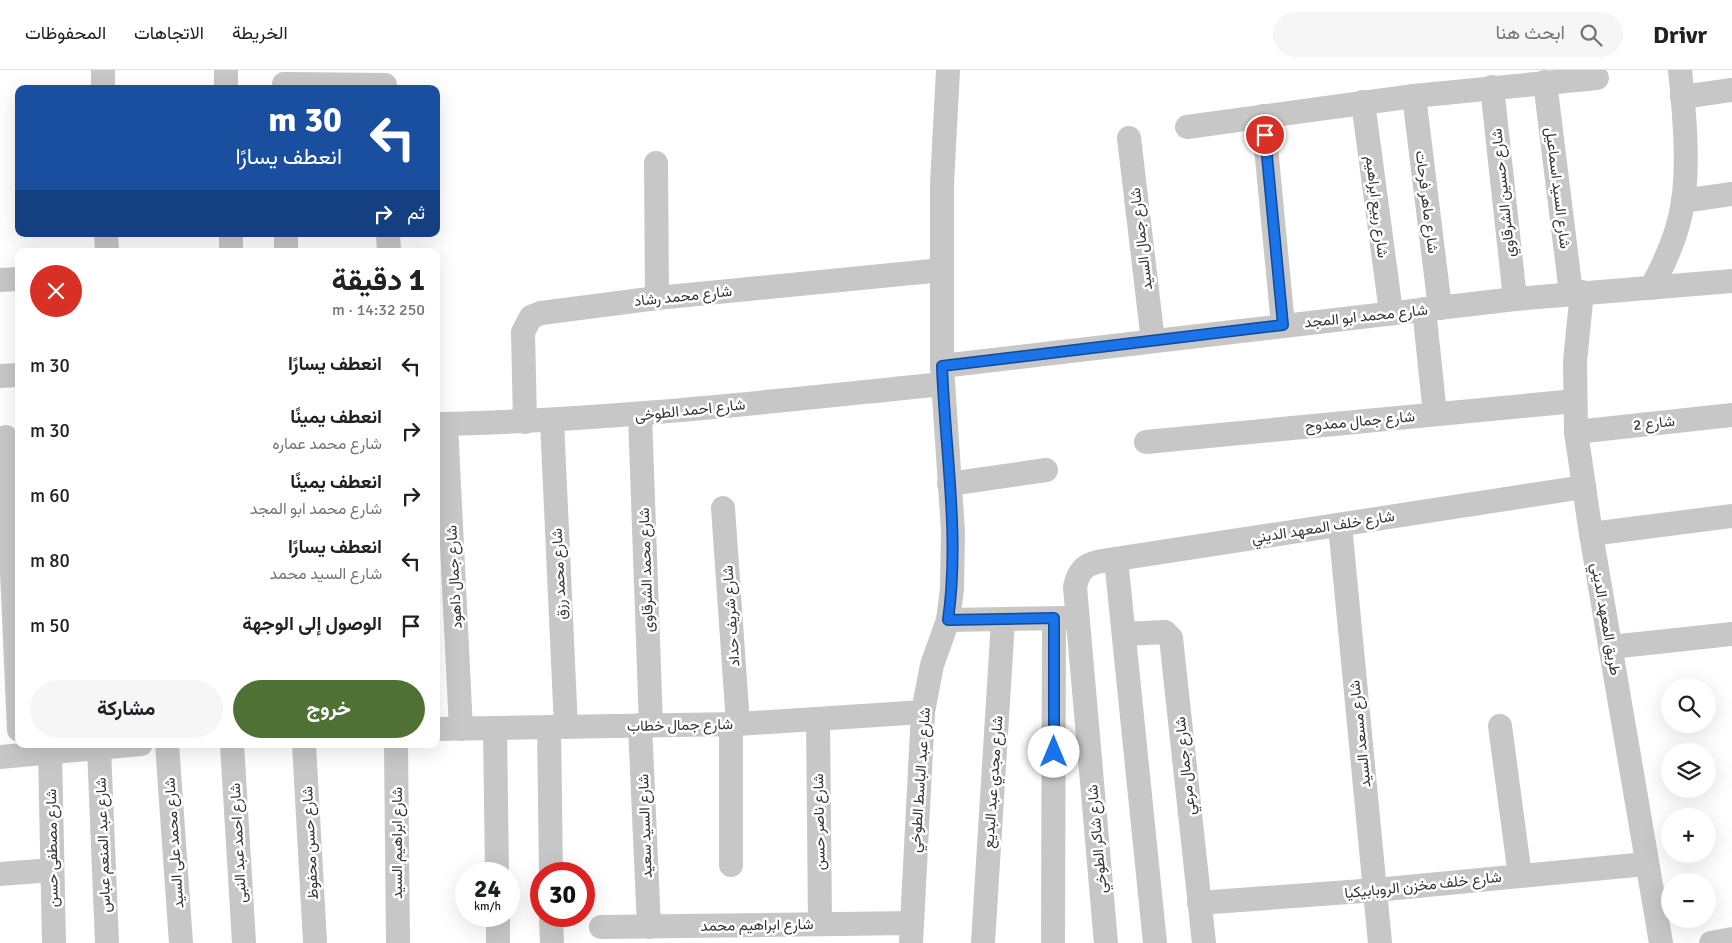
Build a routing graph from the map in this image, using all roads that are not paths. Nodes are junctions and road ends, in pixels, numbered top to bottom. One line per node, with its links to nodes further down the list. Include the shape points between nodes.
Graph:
1 (102, 70): 9 (street)
2 (226, 70): 10 (street)
3 (948, 70): 22 (street, شارع عبد الباسط الطوخي, via 942,184)
4 (1680, 70): 14 (street)
5 (1597, 78): 8 (street)
6 (284, 81): 7 (street)
7 (385, 81)
8 (1545, 82): 11 (street); 27 (street, شارع السيد اسماعيل)
9 (103, 85)
10 (226, 85)
11 (1492, 87): 13 (street); 29 (street, شارع حسين الشرقاوي)
12 (1732, 90): 14 (street)
13 (1414, 96): 15 (street); 30 (street, شارع ماهر فرحات)
14 (1682, 97): 21 (street)
15 (1363, 102): 16 (street); 31 (street, شارع ربيع ابراهيم)
16 (1263, 116): 17 (street); 32 (street)
17 (1187, 127)
18 (1130, 138): 33 (street, شارع جمال السيد)
19 (656, 164): 28 (street)
20 (1732, 194): 21 (street)
21 (1683, 201): 26 (street, via 1671,246)
22 (942, 270): 28 (street, شارع محمد رشاد); 35 (street, شارع عبد الباسط الطوخي)
23 (15, 279): 24 (street)
24 (0, 280)
25 (1732, 281): 26 (street, شارع محمد ابو المجد)
26 (1651, 288): 27 (street, شارع محمد ابو المجد)
27 (1576, 293): 29 (street, شارع محمد ابو المجد); 37 (street, طريق المعهد الديني)
28 (657, 298): 42 (street, شارع محمد رشاد, via 531,317 523,332)
29 (1515, 299): 30 (street, شارع محمد ابو المجد)
30 (1432, 308): 31 (street, شارع محمد ابو المجد); 38 (street, شارع ماهر فرحات)
31 (1391, 312): 32 (street, شارع محمد ابو المجد)
32 (1283, 325): 33 (street, شارع محمد ابو المجد)
33 (1153, 341): 35 (street, شارع محمد ابو المجد)
34 (15, 375): 36 (street)
35 (942, 375): 39 (street, شارع احمد الطوخى); 48 (street, شارع عبد الباسط الطوخي)
36 (0, 376)
37 (1575, 400): 38 (street, شارع جمال ممدوح); 44 (street, طريق المعهد الديني)
38 (1435, 414): 46 (street, شارع جمال ممدوح)
39 (640, 415): 41 (street, شارع احمد الطوخى); 67 (street, شارع محمد الشرقاوى)
40 (1732, 415): 44 (street, شارع 2)
41 (552, 421): 42 (street, شارع احمد الطوخى); 69 (street, شارع محمد رزق)
42 (525, 422): 43 (street, شارع احمد الطوخى)
43 (441, 424): 71 (street, شارع جمال ذاهود)
44 (1576, 432): 49 (street, طريق المعهد الديني)
45 (8, 437): 53 (street)
46 (1146, 442)
47 (1046, 470): 48 (street)
48 (949, 484): 58 (street, شارع عبد الباسط الطوخي, via 953,562)
49 (1584, 487): 52 (street, شارع خلف المعهد الديني); 54 (street, طريق المعهد الديني)
50 (723, 508): 66 (street, شارع شريف حداد)
51 (1732, 516): 54 (street)
52 (1340, 525): 55 (street, شارع خلف المعهد الديني); 88 (street, شارع مسعد السيد)
53 (5, 527): 63 (street)
54 (1591, 534): 62 (street, طريق المعهد الديني)
55 (1116, 559): 56 (street, شارع خلف المعهد الديني, via 1086,566 1077,575); 60 (street)
56 (1075, 587): 57 (street, شارع شاكر الطوخي)
57 (1066, 618): 59 (street); 107 (street); 108 (street, شارع شاكر الطوخي)
58 (948, 620): 59 (street); 64 (street, شارع عبد الباسط الطوخي, via 932,665)
59 (1003, 621): 106 (street, شارع مجدي عبد البديع)
60 (1125, 634): 89 (street, شارع جمال مرعي, via 1164,632 1171,638); 109 (street)
61 (1732, 634): 62 (street)
62 (1611, 647): 83 (street, طريق المعهد الديني)
63 (15, 672)
64 (922, 712): 65 (street, شارع جمال خطاب); 95 (street, شارع عبد الباسط الطوخي)
65 (818, 719): 66 (street, شارع جمال خطاب); 94 (street, شارع ناصر حسن)
66 (734, 724): 67 (street, شارع جمال خطاب); 84 (street, شارع شريف حداد)
67 (646, 725): 69 (street, شارع جمال خطاب); 92 (street, شارع السيد سعيد)
68 (1500, 726): 87 (street)
69 (557, 727): 72 (street, شارع جمال خطاب); 82 (street, شارع محمد رزق)
70 (440, 729): 71 (street, شارع جمال خطاب)
71 (462, 729): 72 (street, شارع جمال خطاب)
72 (495, 729): 81 (street)
73 (86, 748): 80 (street)
74 (95, 748): 100 (street, شارع عبد المنعم عباس)
75 (167, 748): 101 (street, شارع محمد على السيد)
76 (232, 748): 102 (street, شارع احمد عبد النبى)
77 (304, 748): 98 (street, شارع حسن محفوظ)
78 (396, 748): 103 (street, شارع ابراهيم السيد)
79 (13, 752): 80 (street)
80 (50, 752): 85 (street, شارع مصطفى حسن)
81 (497, 862)
82 (551, 862)
83 (1646, 864): 87 (street, شارع خلف مخزن الروبابيكيا); 112 (street, طريق المعهد الديني)
84 (731, 865)
85 (52, 870): 86 (street); 99 (street, شارع مصطفى حسن)
86 (0, 874)
87 (1520, 876): 88 (street, شارع خلف مخزن الروبابيكيا)
88 (1376, 890): 89 (street, شارع خلف مخزن الروبابيكيا); 111 (street, شارع مسعد السيد)
89 (1199, 903): 110 (street, شارع جمال مرعي)
90 (498, 927): 104 (street)
91 (551, 927): 105 (street)
92 (649, 927): 93 (street, شارع ابراهيم محمد); 96 (street, شارع ابراهيم محمد)
93 (601, 928)
94 (834, 930): 95 (street, شارع ابراهيم محمد); 96 (street, شارع ابراهيم محمد)
95 (912, 933)
96 (699, 935)
97 (1732, 939): 113 (street)
98 (315, 942)
99 (54, 943)
100 (107, 943)
101 (181, 943)
102 (244, 943)
103 (398, 943)
104 (498, 943)
105 (552, 943)
106 (983, 943)
107 (1053, 943)
108 (1106, 943)
109 (1155, 943)
110 (1204, 943)
111 (1380, 943)
112 (1661, 943)
113 (1711, 943)

